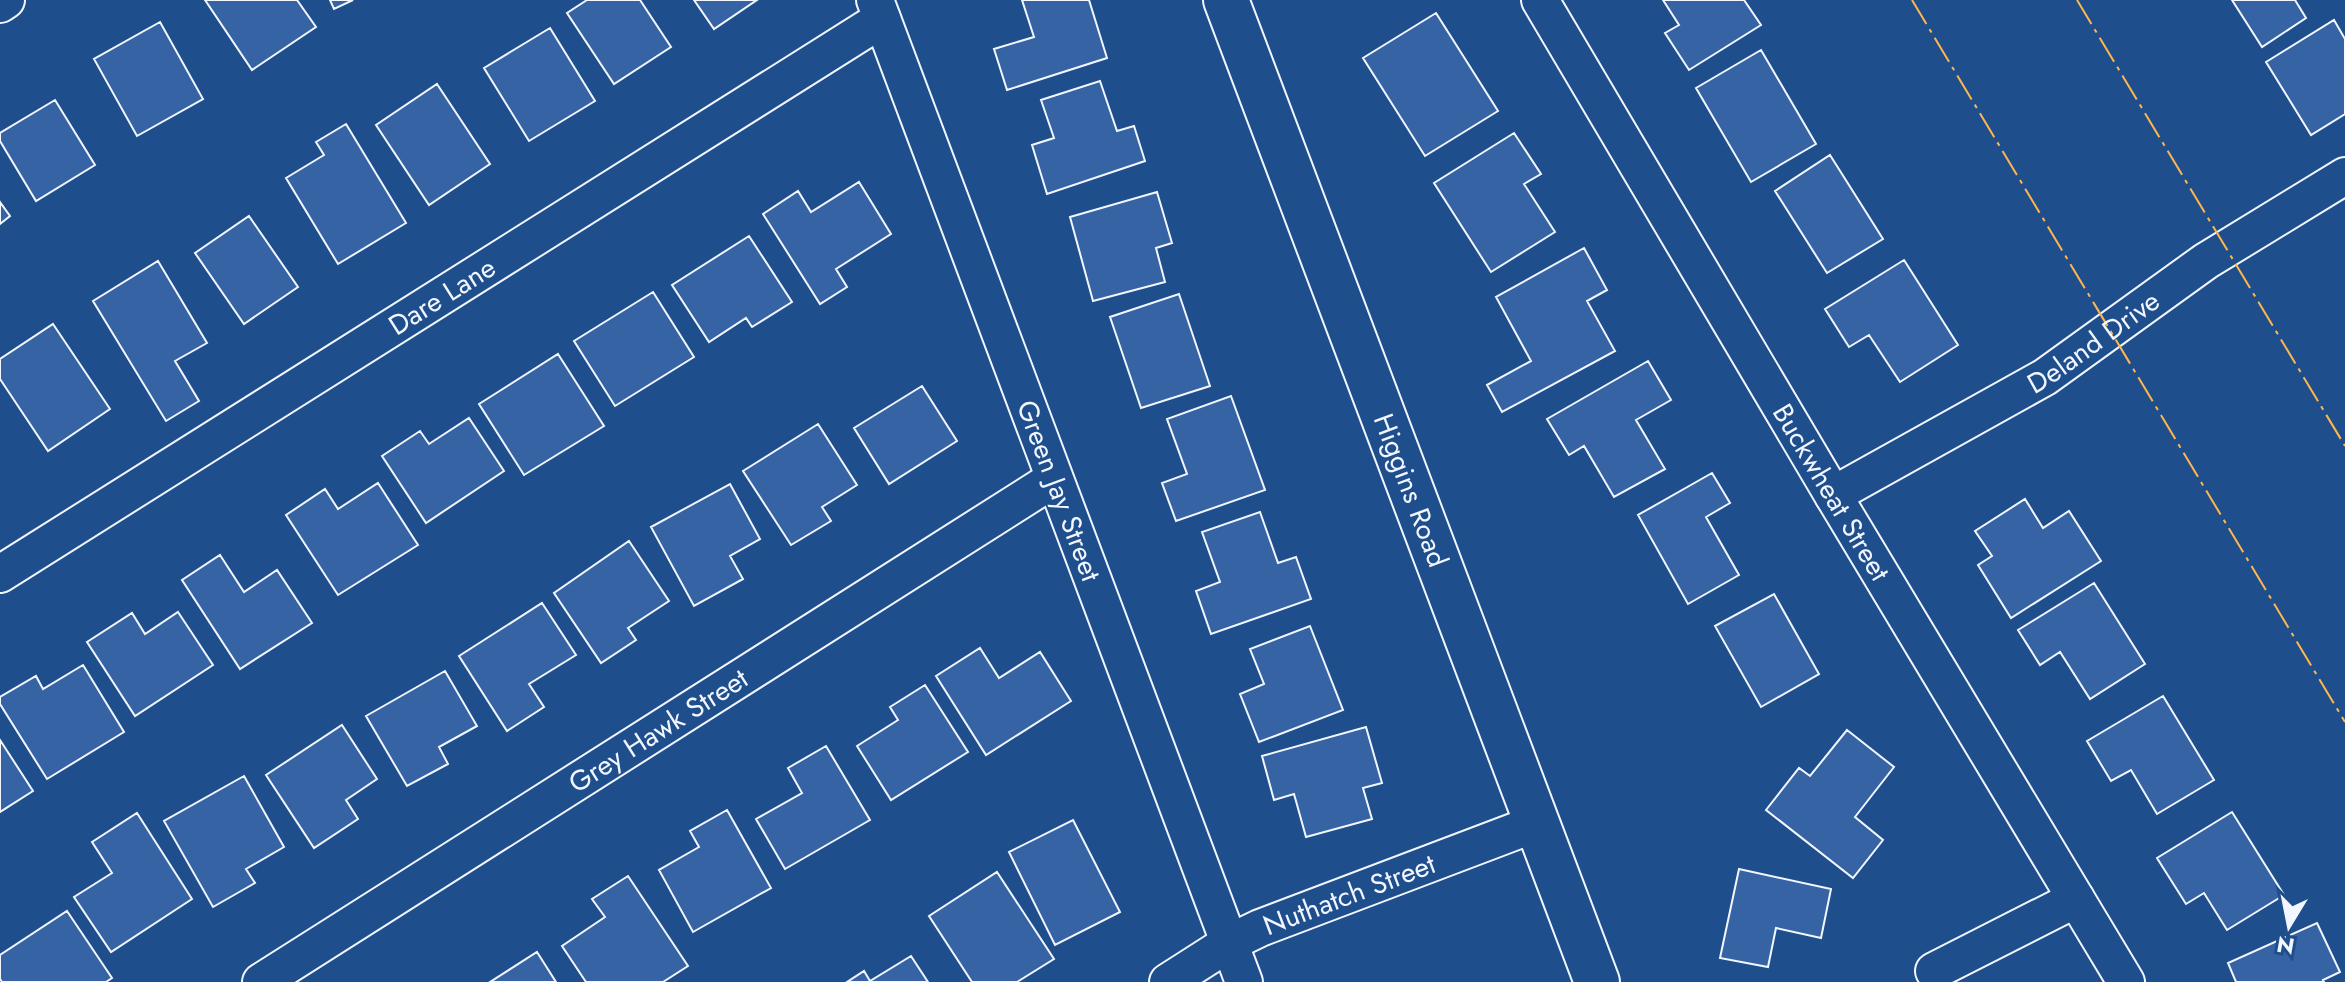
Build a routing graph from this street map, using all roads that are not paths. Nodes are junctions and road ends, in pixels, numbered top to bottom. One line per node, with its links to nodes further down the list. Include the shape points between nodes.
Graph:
1 (6, 0): 4 (street)
2 (1540, 0): 8 (street, Buckwheat Street)
3 (1236, 2): 10 (street, Higgins Road)
4 (0, 4)
5 (878, 9): 7 (street, Green Jay Street); 9 (street, Dare Lane)
6 (2345, 176): 8 (street, Deland Drive, via 2206,261 2045,377)
7 (1054, 479): 12 (street, Green Jay Street); 14 (street, Grey Hawk Street)
8 (1833, 495): 11 (street, Buckwheat Street)
9 (0, 574)
10 (1537, 823): 12 (street, Nuthatch Street); 17 (street, Higgins Road)
11 (2076, 899): 13 (street); 18 (street, Buckwheat Street)
12 (1229, 943): 15 (street, Nuthatch Street); 16 (street, Green Jay Street)
13 (1934, 971)
14 (261, 982)
15 (1168, 982)
16 (1244, 982)
17 (1597, 982)
18 (2126, 982)

